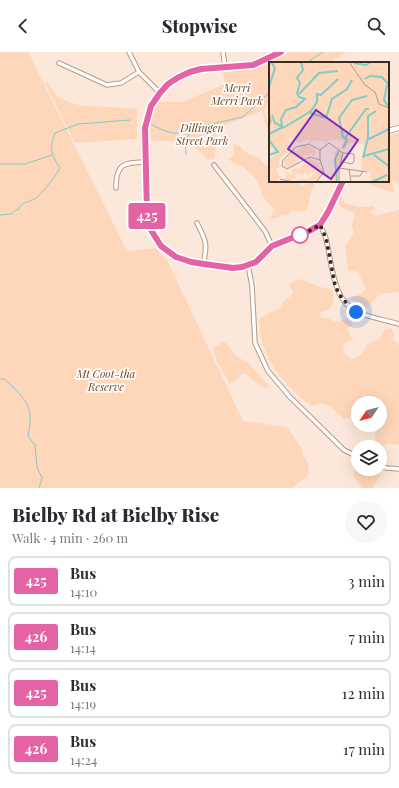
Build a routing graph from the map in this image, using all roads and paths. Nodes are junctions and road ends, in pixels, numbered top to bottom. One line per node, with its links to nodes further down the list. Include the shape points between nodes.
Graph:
1 (129, 52): 6 (street)
2 (223, 52): 5 (street)
3 (281, 52): 5 (street, via 253,65)
4 (59, 63): 6 (street, via 107,85 121,84)
5 (225, 67): 7 (street, via 190,72 168,84)
6 (139, 72): 7 (street)
7 (160, 93): 10 (street, via 151,106 146,124)
8 (399, 128): 9 (street)
9 (389, 131)
10 (145, 162): 13 (street, via 124,164 117,174); 17 (street, via 147,213 151,230 161,246 176,257)
11 (214, 165): 16 (street, via 261,226)
12 (343, 182): 15 (street)
13 (116, 188)
14 (198, 223): 17 (street, via 206,239)
15 (320, 225): 16 (street); 19 (street, via 326,238 339,294 356,312)
16 (272, 246): 18 (street, via 256,262)
17 (204, 264): 18 (street, via 233,268)
18 (248, 265): 20 (street, via 252,286 255,343 268,372 290,397 344,450)
19 (399, 324)
20 (351, 454)
21 (387, 468): 22 (street)
22 (399, 469)

